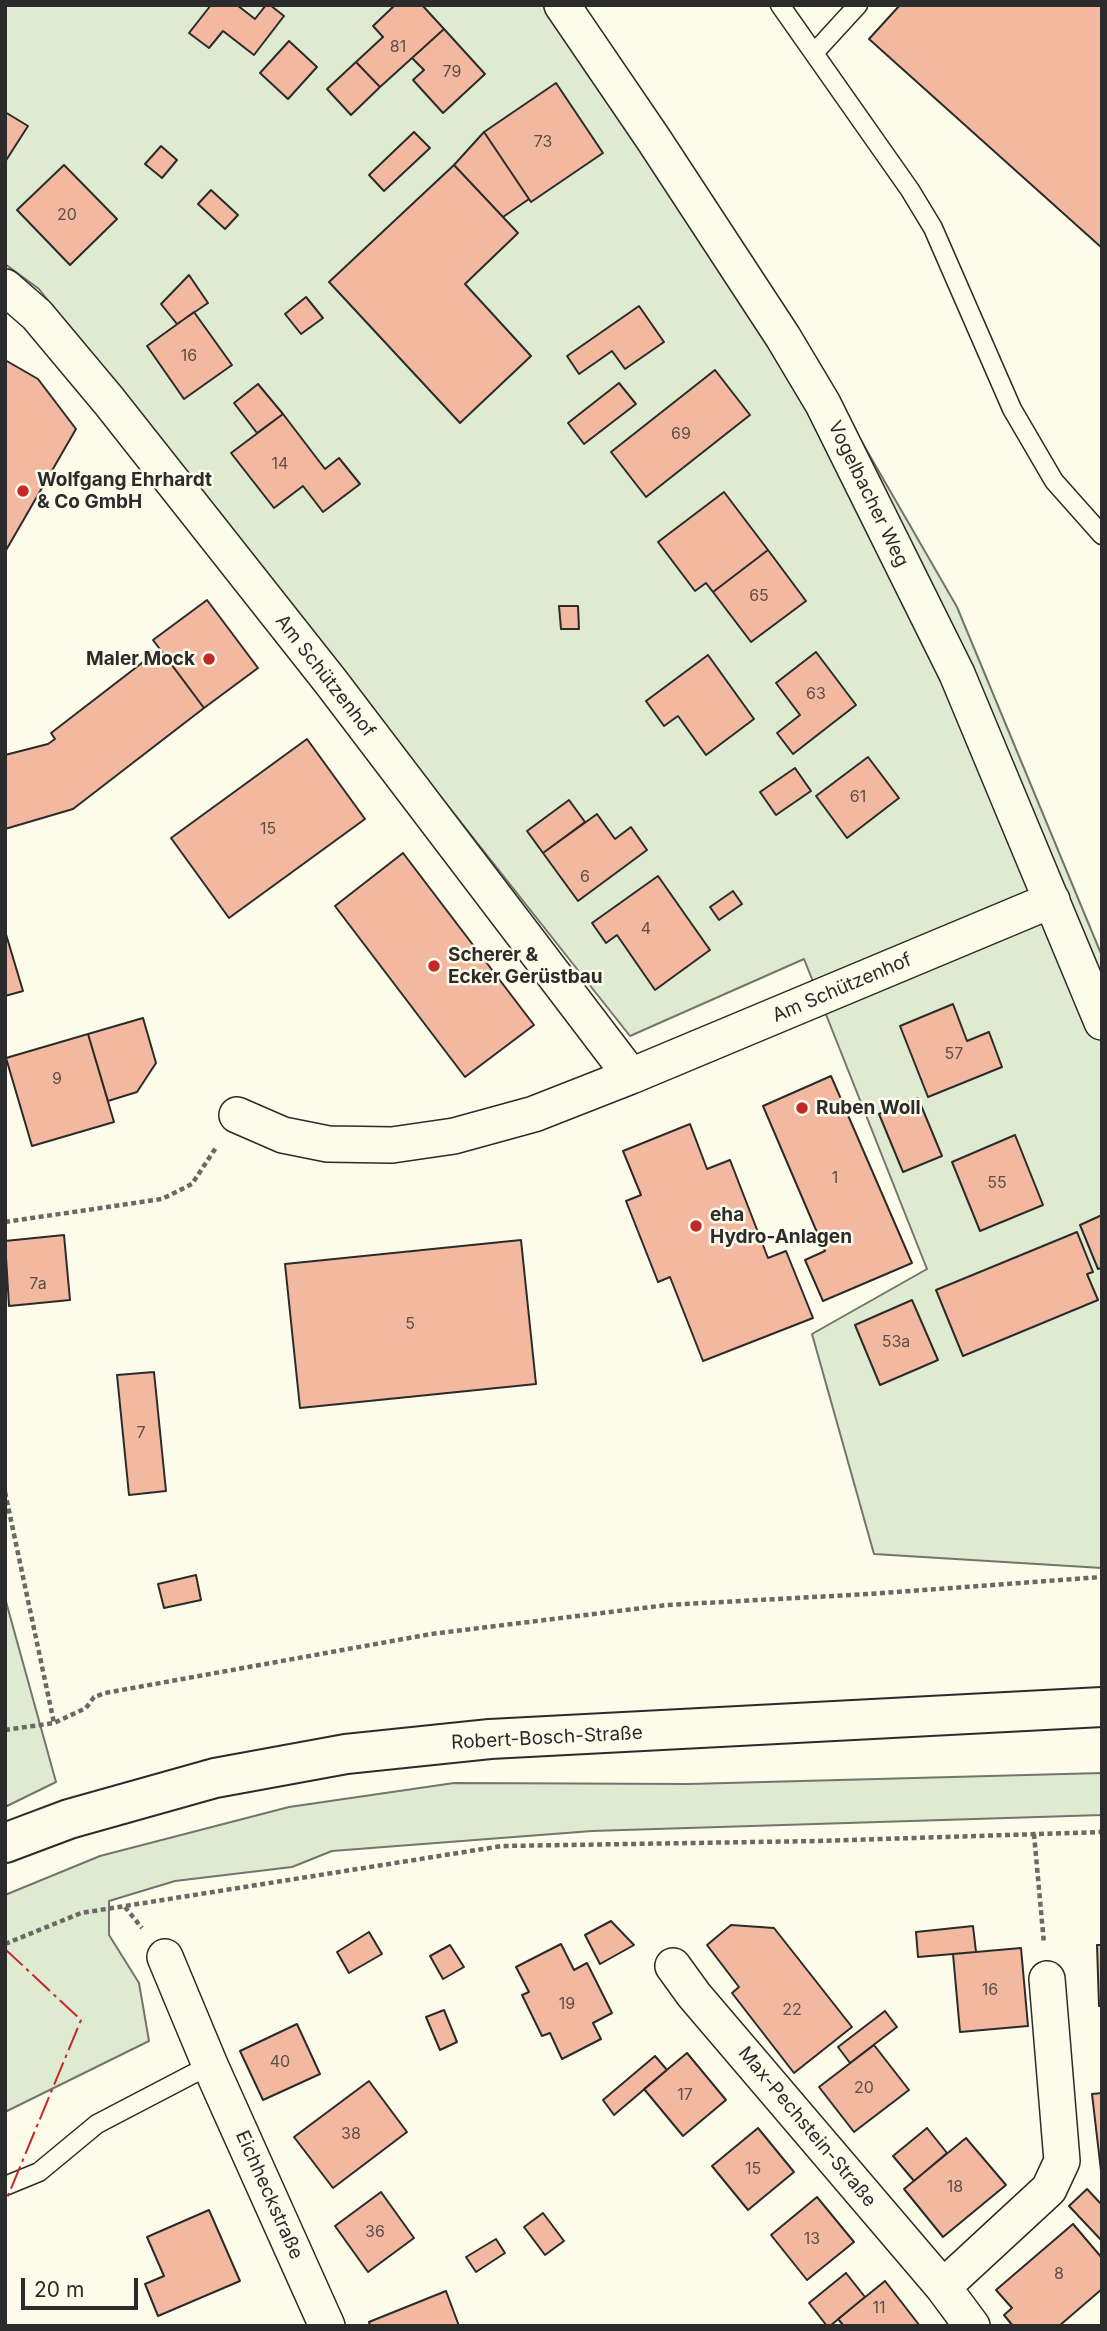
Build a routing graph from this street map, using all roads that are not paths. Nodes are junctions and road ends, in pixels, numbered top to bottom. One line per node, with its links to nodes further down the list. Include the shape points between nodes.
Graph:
1 (562, 5): 7 (street, Vogelbacher Weg, via 823,404 957,674)
2 (780, 5): 4 (lane)
3 (858, 5): 4 (lane)
4 (814, 53): 6 (lane, via 933,228 1012,408 1054,481)
5 (5, 286): 9 (street, Am Schützenhof, via 37,315 118,412)
6 (1102, 535)
7 (1052, 901): 8 (street, Vogelbacher Weg); 9 (street, Am Schützenhof)
8 (1102, 1022)
9 (631, 1076): 10 (street, Am Schützenhof, via 534,1114 454,1136 392,1145 328,1144 283,1135)
10 (237, 1115)
11 (1102, 1707): 12 (main road, Robert-Bosch-Straße, via 490,1739 346,1754 215,1778 69,1819)
12 (5, 1843)
13 (165, 1957): 16 (street, Eichheckstraße)
14 (673, 1966): 18 (street, Max-Pechstein-Straße)
15 (1047, 1979): 18 (street, via 1062,2161 1049,2189)
16 (210, 2065): 17 (lane, via 97,2124 39,2172); 19 (street, Eichheckstraße)
17 (5, 2186)
18 (943, 2287): 20 (street, Max-Pechstein-Straße)
19 (327, 2326)
20 (972, 2326)

